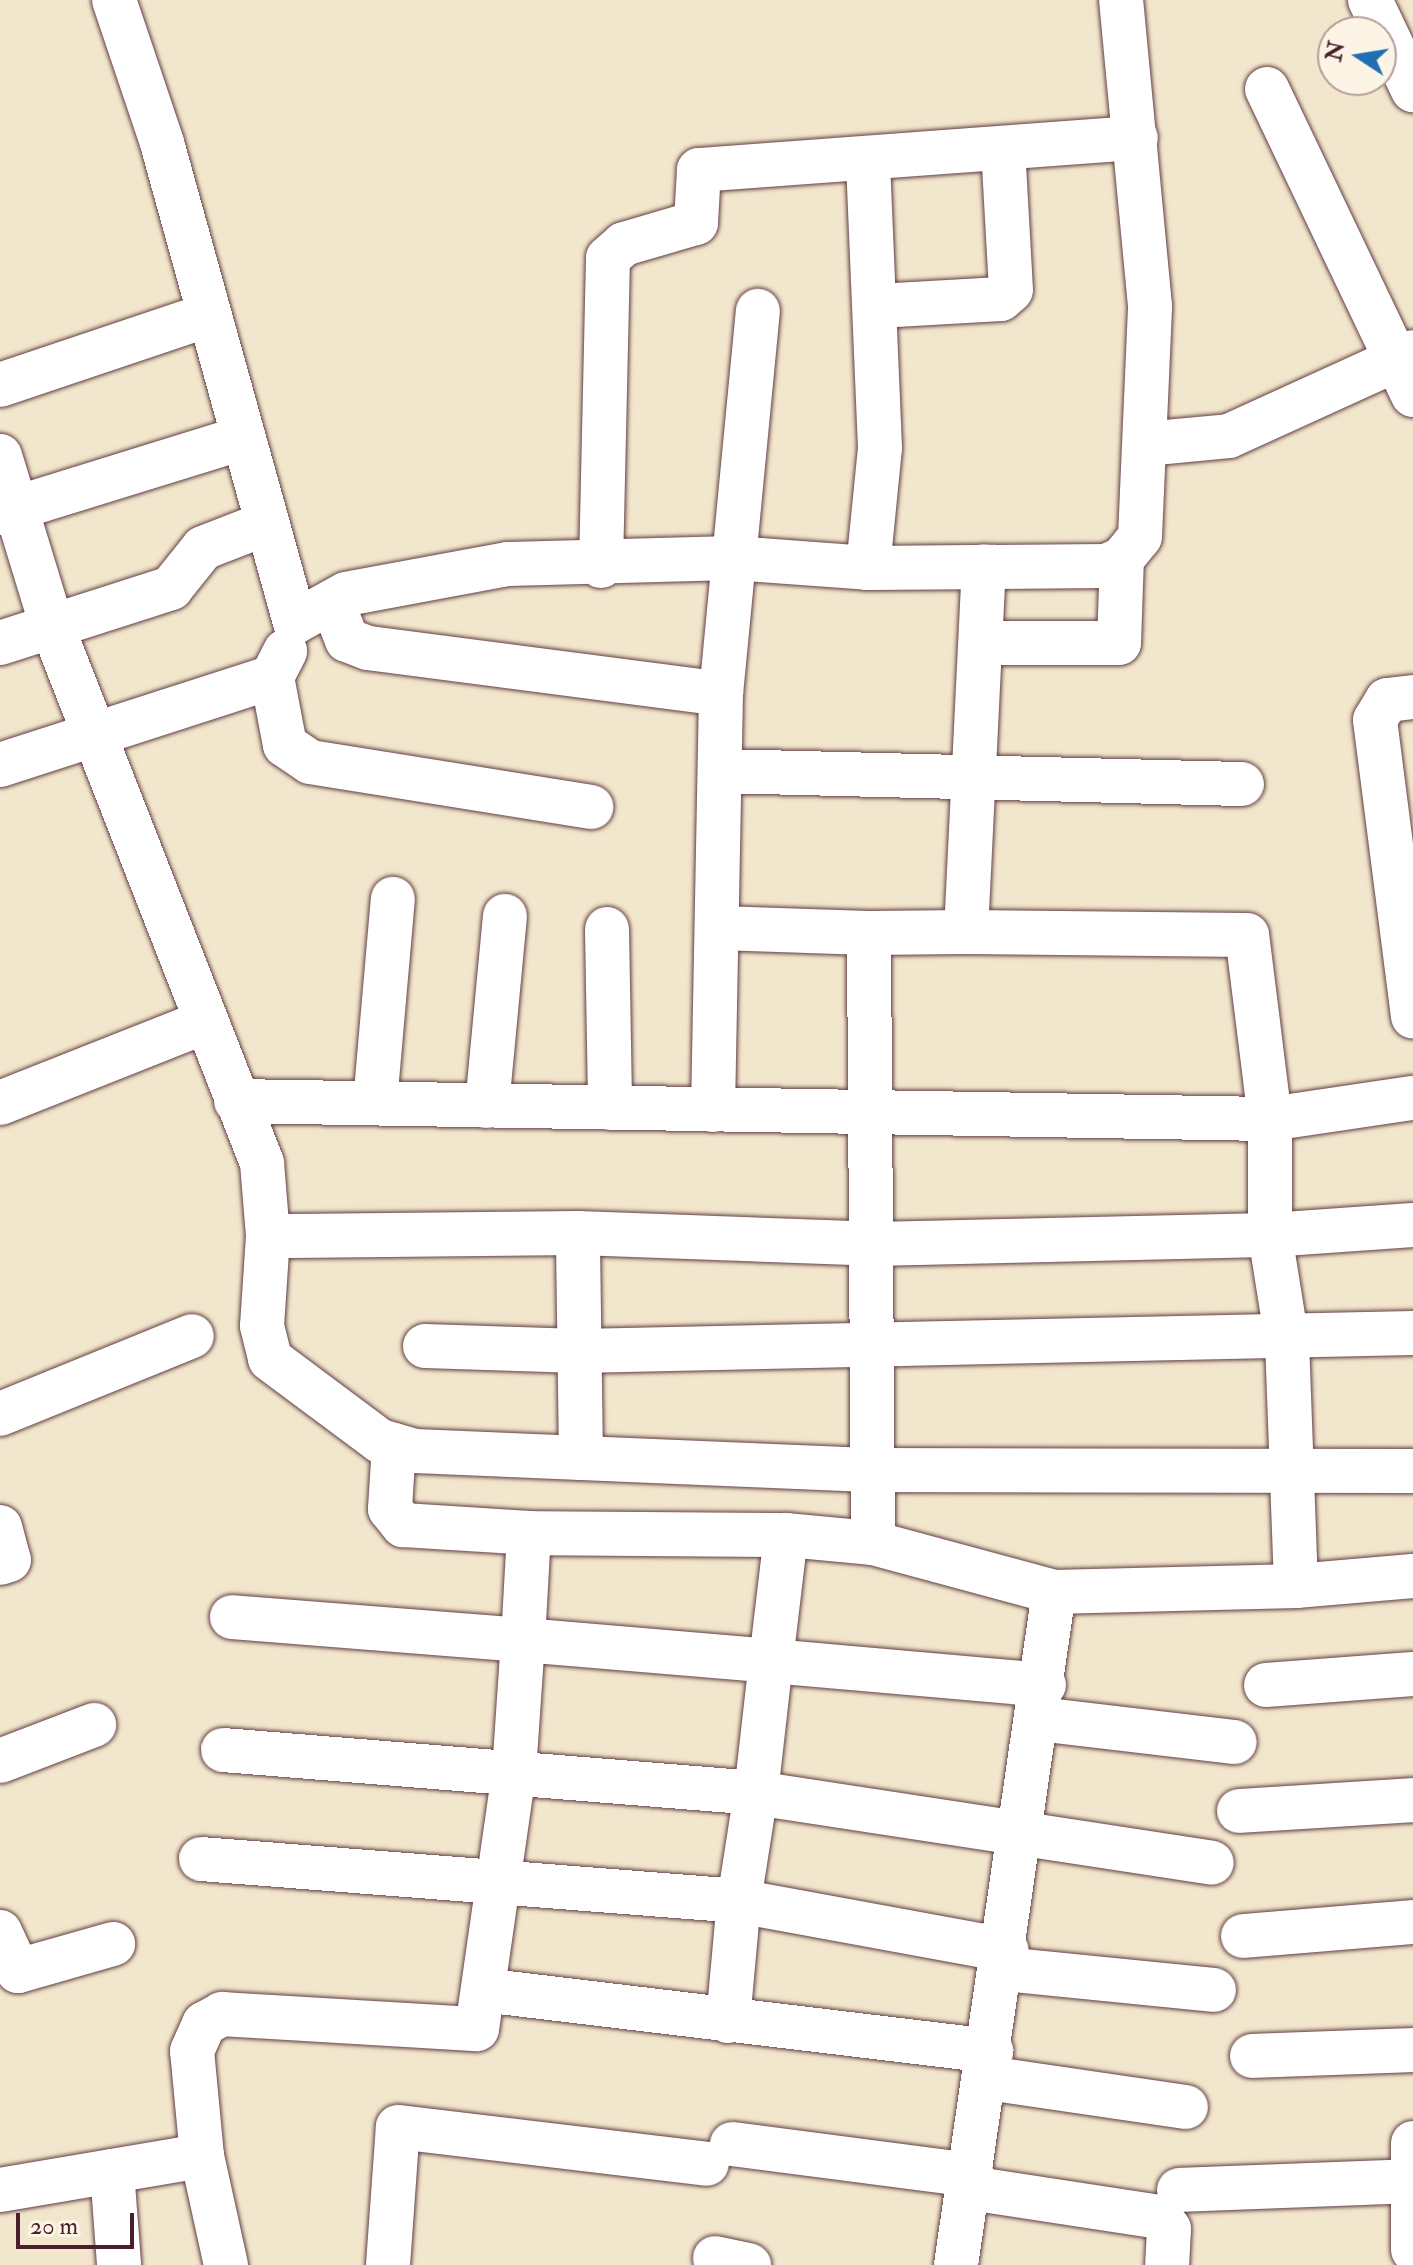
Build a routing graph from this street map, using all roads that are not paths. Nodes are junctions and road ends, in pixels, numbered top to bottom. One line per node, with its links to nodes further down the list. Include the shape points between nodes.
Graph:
1 (114, 0): 11 (street)
2 (1121, 0): 6 (street)
3 (1370, 0): 5 (street)
4 (1267, 89): 12 (street)
5 (1413, 90)
6 (1136, 138): 7 (street); 15 (street, via 1150,306)
7 (1003, 148): 8 (street); 9 (street, via 1011,290 1001,299)
8 (868, 160): 9 (street); 21 (street, via 699,170 698,213 688,231 613,249)
9 (878, 306): 23 (street, via 880,448)
10 (758, 311): 19 (street)
11 (208, 315): 13 (street); 14 (street)
12 (1408, 369): 15 (street, via 1229,436)
13 (0, 385)
14 (243, 438): 17 (street); 18 (street)
15 (1145, 444): 20 (street, via 1140,537)
16 (0, 456): 17 (street)
17 (8, 510): 25 (street)
18 (267, 523): 24 (street); 25 (street, via 203,548 171,588)
19 (733, 558): 21 (street); 23 (street); 29 (street)
20 (1122, 559): 22 (street, via 1106,566); 27 (street, via 1119,643)
21 (601, 566): 24 (street, via 508,564)
22 (984, 566): 23 (street); 27 (street)
23 (868, 568)
24 (314, 612): 28 (street); 29 (street, via 347,640 368,648)
25 (52, 626): 26 (street); 31 (street)
26 (0, 643)
27 (981, 643): 34 (street)
28 (272, 677): 31 (street); 36 (street, via 285,745 310,762)
29 (721, 694): 33 (street)
30 (1413, 697): 43 (street, via 1387,700 1375,720)
31 (92, 734): 32 (street); 44 (street)
32 (0, 765)
33 (720, 771): 34 (street); 39 (street)
34 (975, 774): 35 (street); 41 (street)
35 (1242, 784)
36 (591, 807)
37 (393, 899): 48 (street)
38 (505, 916): 49 (street)
39 (718, 928): 42 (street); 51 (street)
40 (607, 929): 50 (street)
41 (966, 932): 42 (street); 53 (street, via 1247,935)
42 (869, 933): 52 (street)
43 (1413, 1017)
44 (205, 1022): 46 (street); 47 (street)
45 (1413, 1098): 53 (street)
46 (236, 1101): 48 (street); 57 (street, via 262,1163)
47 (0, 1103)
48 (375, 1103): 49 (street)
49 (487, 1106): 50 (street)
50 (610, 1108): 51 (street)
51 (713, 1110): 52 (street)
52 (873, 1111): 53 (street); 58 (street)
53 (1270, 1119): 56 (street)
54 (1413, 1225): 56 (street)
55 (578, 1233): 57 (street); 58 (street); 64 (street)
56 (1270, 1235): 58 (street); 61 (street)
57 (268, 1236): 66 (street, via 262,1326 270,1359)
58 (874, 1244): 63 (street)
59 (1413, 1333): 61 (street)
60 (192, 1336): 65 (street)
61 (1287, 1341): 63 (street); 70 (street)
62 (425, 1346): 64 (street)
63 (875, 1346): 64 (street); 68 (street)
64 (579, 1351): 67 (street)
65 (0, 1414)
66 (394, 1445): 67 (street); 72 (street, via 390,1509 403,1525)
67 (581, 1458): 68 (street)
68 (869, 1470): 70 (street); 74 (street)
69 (1413, 1471): 70 (street)
70 (1294, 1476): 77 (street)
71 (0, 1527): 75 (street, via 9,1560)
72 (529, 1533): 73 (street); 80 (street)
73 (786, 1535): 74 (street); 81 (street)
74 (873, 1543): 78 (street)
75 (0, 1563)
76 (1413, 1576): 77 (street)
77 (1296, 1586): 78 (street)
78 (1054, 1592): 84 (street)
79 (232, 1617): 80 (street)
80 (523, 1640): 81 (street); 89 (street)
81 (771, 1661): 84 (street); 90 (street)
82 (1413, 1674): 83 (street)
83 (1266, 1685)
84 (1041, 1702): 86 (street); 93 (street)
85 (94, 1725): 88 (street)
86 (1235, 1742)
87 (223, 1750): 89 (street)
88 (0, 1761)
89 (514, 1772): 90 (street); 96 (street)
90 (756, 1793): 93 (street); 97 (street)
91 (1413, 1800): 92 (street)
92 (1239, 1811)
93 (1022, 1836): 95 (street); 102 (street)
94 (201, 1859): 96 (street)
95 (1212, 1863)
96 (495, 1887): 97 (street); 103 (street)
97 (739, 1901): 102 (street); 105 (street)
98 (1413, 1922): 100 (street)
99 (0, 1932): 101 (street, via 18,1971)
100 (1243, 1936)
101 (113, 1944)
102 (1006, 1960): 104 (street); 108 (street)
103 (483, 1990): 105 (street); 110 (street, via 470,2031 246,2010 204,2024 192,2051)
104 (1214, 1990)
105 (728, 2021): 108 (street)
106 (1413, 2050): 107 (street)
107 (1252, 2056)
108 (989, 2065): 109 (street); 113 (street)
109 (1186, 2107)
110 (202, 2156): 112 (street); 118 (street)
111 (1412, 2168): 115 (street); 116 (street)
112 (112, 2171): 114 (street); 117 (street)
113 (971, 2181): 119 (street, via 398,2127); 120 (street); 121 (street, via 1160,2217 1169,2229)
114 (0, 2190)
115 (1179, 2190)
116 (1413, 2250)
117 (119, 2265)
118 (226, 2265)
119 (388, 2265)
120 (956, 2265)
121 (1167, 2265)

